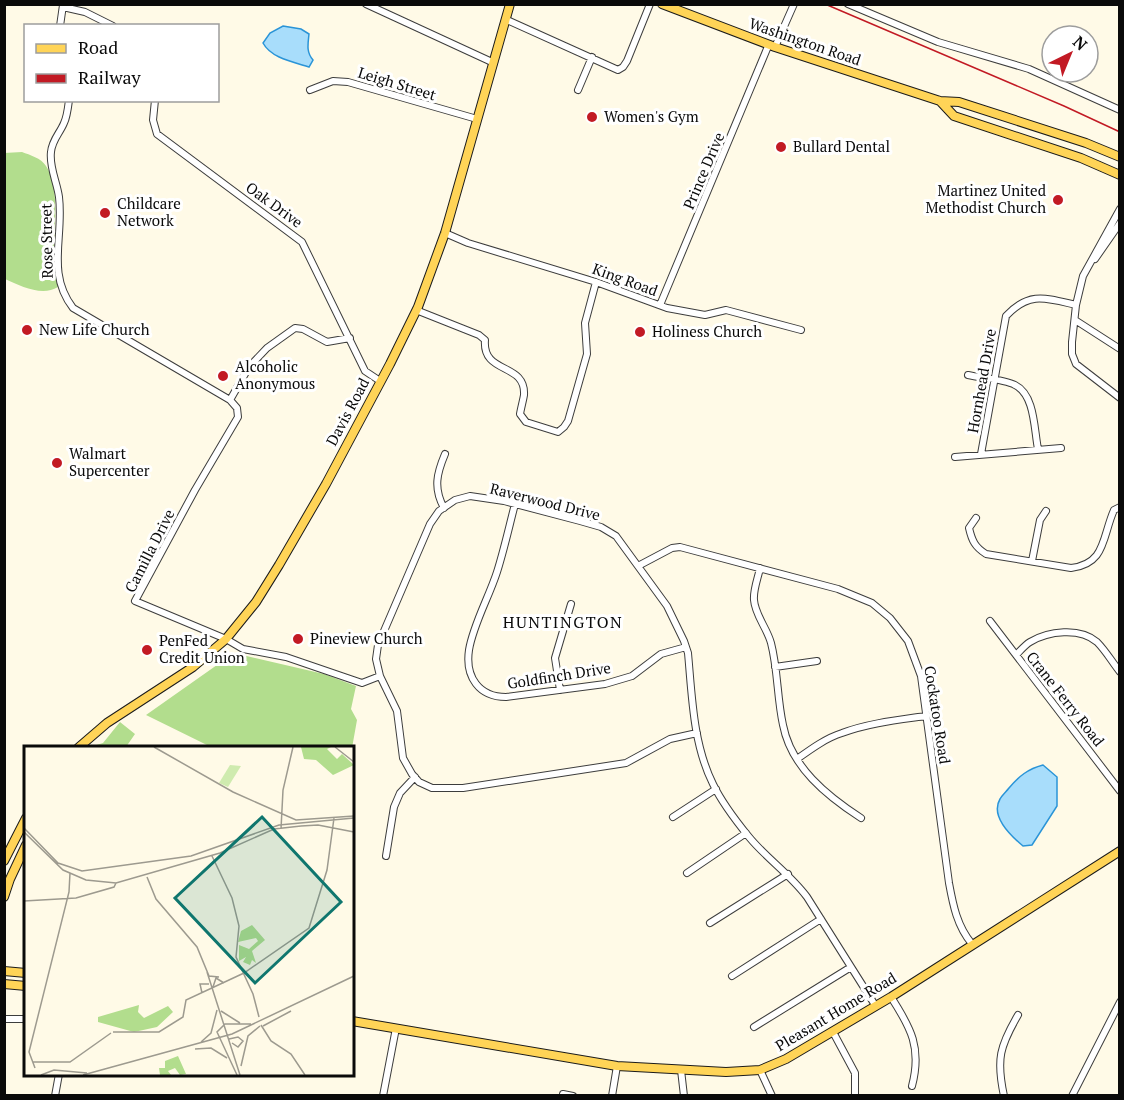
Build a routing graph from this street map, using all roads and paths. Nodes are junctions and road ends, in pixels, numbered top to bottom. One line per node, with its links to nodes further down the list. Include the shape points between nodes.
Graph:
1 (366, 4): 13 (street)
2 (510, 4): 8 (main road, Davis Road)
3 (650, 4): 12 (street, via 623,67 618,70)
4 (662, 4): 11 (main road, Washington Road)
5 (794, 4): 11 (street, Prince Drive)
6 (848, 4): 19 (street, via 938,42 1029,69)
7 (63, 6): 9 (street); 10 (street)
8 (507, 20): 12 (street); 13 (main road, Davis Road)
9 (60, 24)
10 (109, 24)
11 (772, 46): 16 (main road, Washington Road); 29 (street, Prince Drive)
12 (592, 57): 15 (street)
13 (494, 63): 20 (main road, Davis Road)
14 (310, 90): 20 (street, Leigh Street, via 333,81 348,82)
15 (578, 90)
16 (940, 101): 21 (main road, Washington Road, via 959,102); 22 (main road, Washington Road, via 954,116 1081,158)
17 (69, 102): 39 (street, Rose Street, via 65,122 52,144 50,156 59,196 56,256 65,298 73,308)
18 (155, 102): 33 (street, Oak Drive, via 153,120 157,134 302,242)
19 (1119, 110)
20 (477, 119): 25 (main road, Davis Road)
21 (1119, 157)
22 (1119, 175)
23 (1119, 209): 26 (street)
24 (1119, 223): 26 (street)
25 (445, 233): 27 (street, King Road); 30 (main road, Davis Road)
26 (1089, 266): 28 (street)
27 (596, 282): 29 (street, King Road); 30 (street, via 585,323 586,354 568,421 558,432 526,422 520,414 522,381 489,360 484,351 485,340)
28 (1076, 305): 31 (street); 36 (street, Hornhead Drive, via 1032,298 1017,304 1006,316)
29 (660, 306): 32 (street, King Road, via 705,315 726,310)
30 (416, 310): 37 (main road, Davis Road)
31 (1075, 320): 34 (street); 38 (street, via 1072,354 1076,364)
32 (801, 330)
33 (351, 338): 37 (street, Oak Drive, via 365,371); 39 (street, via 327,342 295,328 249,367)
34 (1119, 349)
35 (968, 375): 36 (street)
36 (993, 380): 41 (street, via 1014,384 1028,398); 43 (street, Hornhead Drive)
37 (380, 381): 55 (main road, Davis Road, via 279,565)
38 (1119, 398)
39 (230, 400): 55 (street, Camilla Drive, via 238,417 135,601)
40 (1061, 448): 41 (street)
41 (1038, 449): 43 (street)
42 (446, 454): 47 (street, via 437,475)
43 (981, 454): 44 (street)
44 (955, 457)
45 (515, 504): 47 (street, Raverwood Drive, via 470,496); 51 (street, Raverwood Drive, via 601,527 616,536); 62 (street, Goldfinch Drive, via 497,571 468,652 470,671 476,685 494,697)
46 (1119, 507): 50 (street, via 1114,510 1095,559 1085,566 1071,568)
47 (444, 508): 61 (street, Raverwood Drive, via 424,535 378,645)
48 (1046, 511): 50 (street, via 1040,520)
49 (976, 518): 50 (street, via 969,528 976,548 986,554)
50 (1032, 561)
51 (638, 566): 52 (street, Cockatoo Road, via 680,547); 56 (street, Raverwood Drive, via 667,606)
52 (760, 568): 59 (street, via 754,601 767,630); 63 (street, Cockatoo Road, via 838,589 872,603 890,618 908,641 918,666)
53 (571, 604): 62 (street, via 555,658)
54 (990, 621): 57 (street, Crane Ferry Road)
55 (226, 639): 61 (street, via 243,649 286,657 362,683); 65 (main road, Davis Road, via 193,667 107,723)
56 (686, 647): 62 (street, Goldfinch Drive, via 661,654 632,676); 64 (street, Raverwood Drive)
57 (1016, 655): 60 (street, via 1043,636 1061,632 1080,634 1095,640); 69 (street, Crane Ferry Road)
58 (817, 661): 59 (street)
59 (775, 667): 66 (street, via 783,728)
60 (1119, 672)
61 (380, 676): 67 (street, Raverwood Drive, via 397,711 403,758)
62 (560, 690)
63 (926, 716): 66 (street, via 840,733); 83 (street, Cockatoo Road, via 954,911 962,932)
64 (697, 733): 67 (street, via 670,739 632,761 606,767 444,789 432,788); 68 (street, Raverwood Drive)
65 (79, 746)
66 (797, 759): 71 (street, via 814,782)
67 (415, 777): 76 (street, via 400,793 394,807)
68 (716, 789): 70 (street); 73 (street, Raverwood Drive)
69 (1119, 791)
70 (673, 817)
71 (861, 818)
72 (24, 822): 77 (main road)
73 (746, 833): 78 (street); 79 (street, Raverwood Drive)
74 (24, 849): 80 (main road)
75 (1119, 851): 83 (main road, Pleasant Home Road)
76 (386, 856)
77 (4, 861)
78 (687, 873)
79 (788, 874): 81 (street, Raverwood Drive); 82 (street)
80 (4, 897)
81 (821, 919): 84 (street, Raverwood Drive); 87 (street)
82 (710, 923)
83 (972, 944): 90 (main road, Pleasant Home Road)
84 (851, 967): 92 (street, Raverwood Drive); 97 (street)
85 (4, 971): 86 (main road)
86 (24, 974)
87 (732, 976)
88 (4, 984): 89 (main road)
89 (24, 986)
90 (891, 997): 92 (main road, Pleasant Home Road); 104 (street, via 911,1031 917,1053)
91 (1119, 1002): 114 (street)
92 (874, 1005): 99 (main road, Pleasant Home Road)
93 (1018, 1015): 113 (street, via 1003,1042 999,1073)
94 (4, 1019): 95 (street)
95 (24, 1019)
96 (354, 1021): 98 (main road, Pleasant Home Road)
97 (754, 1027)
98 (396, 1028): 100 (main road, Pleasant Home Road); 107 (street)
99 (833, 1032): 102 (main road, Pleasant Home Road); 112 (street, via 855,1073)
100 (617, 1066): 101 (main road, Pleasant Home Road); 109 (street)
101 (681, 1070): 102 (main road, Pleasant Home Road); 110 (street)
102 (760, 1070): 111 (street)
103 (59, 1076): 106 (street)
104 (912, 1086)
105 (563, 1094): 108 (street)
106 (56, 1095)
107 (383, 1095)
108 (573, 1095)
109 (612, 1095)
110 (684, 1095)
111 (772, 1095)
112 (855, 1095)
113 (1004, 1095)
114 (1072, 1095)

